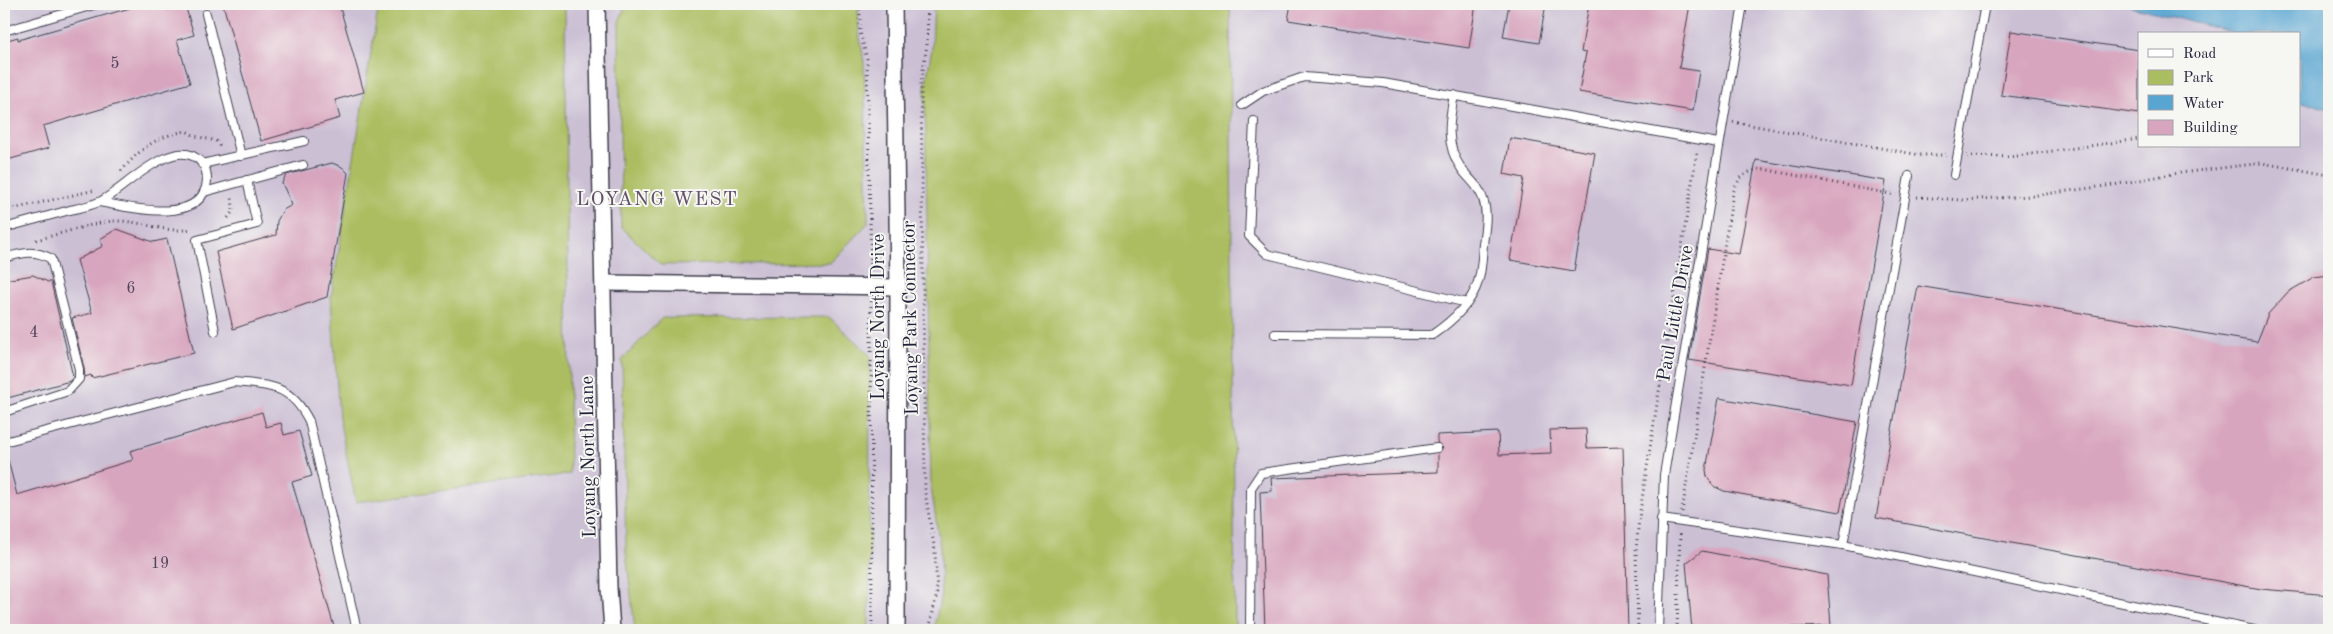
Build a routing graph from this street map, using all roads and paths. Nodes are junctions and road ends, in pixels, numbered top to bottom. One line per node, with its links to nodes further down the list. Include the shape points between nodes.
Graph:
1 (97, 4): 9 (lane)
2 (596, 4): 39 (street, Loyang North Lane)
3 (860, 4): 40 (path, via 860,32 866,59)
4 (894, 4): 41 (street, Loyang North Drive)
5 (928, 4): 55 (path, Loyang Park Connector, via 927,45 921,82 925,492 935,551 937,593)
6 (1743, 4): 12 (lane, Paul Little Drive)
7 (1984, 10): 19 (lane)
8 (206, 14): 18 (lane)
9 (4, 31)
10 (1454, 95): 11 (lane, via 1383,82 1304,77 1263,91); 14 (lane); 42 (lane, via 1448,125 1451,148 1461,168 1477,185 1486,212 1478,282)
11 (1242, 105)
12 (1722, 120): 17 (lane, Paul Little Drive); 19 (path, via 1920,155)
13 (1254, 121): 42 (lane, via 1248,236 1267,254)
14 (1699, 139): 17 (lane); 57 (path, via 1639,518 1636,551)
15 (2138, 139): 19 (path, via 2010,157)
16 (304, 141): 18 (lane)
17 (1718, 142): 48 (lane, Paul Little Drive, via 1664,475)
18 (241, 156): 20 (lane)
19 (1958, 156): 23 (lane)
20 (226, 159): 21 (lane); 25 (path, via 216,141 186,131 148,144)
21 (202, 164): 30 (lane, via 207,173); 32 (lane, via 190,155 175,155 143,170)
22 (303, 165): 27 (lane)
23 (1954, 175)
24 (2329, 175): 31 (path, via 2262,163 2031,196 1962,200)
25 (116, 176)
26 (1909, 176): 31 (lane)
27 (247, 180): 28 (lane); 43 (lane, via 257,224 197,240)
28 (230, 184): 30 (lane); 34 (path, via 233,211)
29 (97, 189): 33 (path)
30 (204, 192): 32 (lane, via 199,200 176,210 161,211)
31 (1906, 196): 49 (path, via 1763,169 1748,171 1738,179 1733,193); 50 (lane)
32 (99, 202): 35 (lane)
33 (4, 211)
34 (223, 222)
35 (4, 228)
36 (197, 228): 37 (path, via 178,231 113,221)
37 (30, 242)
38 (4, 258): 45 (lane, via 27,252 51,258 79,369 78,379 68,391)
39 (604, 283): 40 (street); 52 (street, Loyang North Lane)
40 (871, 287): 41 (street); 53 (path)
41 (898, 288): 54 (street, Loyang North Drive)
42 (1467, 303): 44 (lane, via 1432,335)
43 (215, 331)
44 (1275, 334)
45 (4, 412)
46 (4, 442): 51 (lane, via 234,382 272,386 285,392 300,404 309,421)
47 (1437, 448): 56 (lane, via 1261,473 1251,488)
48 (1661, 519): 49 (lane); 58 (lane, Paul Little Drive)
49 (1681, 522): 50 (lane); 59 (path)
50 (1843, 545): 60 (lane)
51 (357, 630)
52 (612, 630)
53 (872, 630)
54 (897, 630)
55 (929, 630)
56 (1250, 630)
57 (1638, 630)
58 (1658, 630)
59 (1677, 630)
60 (2244, 630): 61 (lane)
61 (2254, 630)

